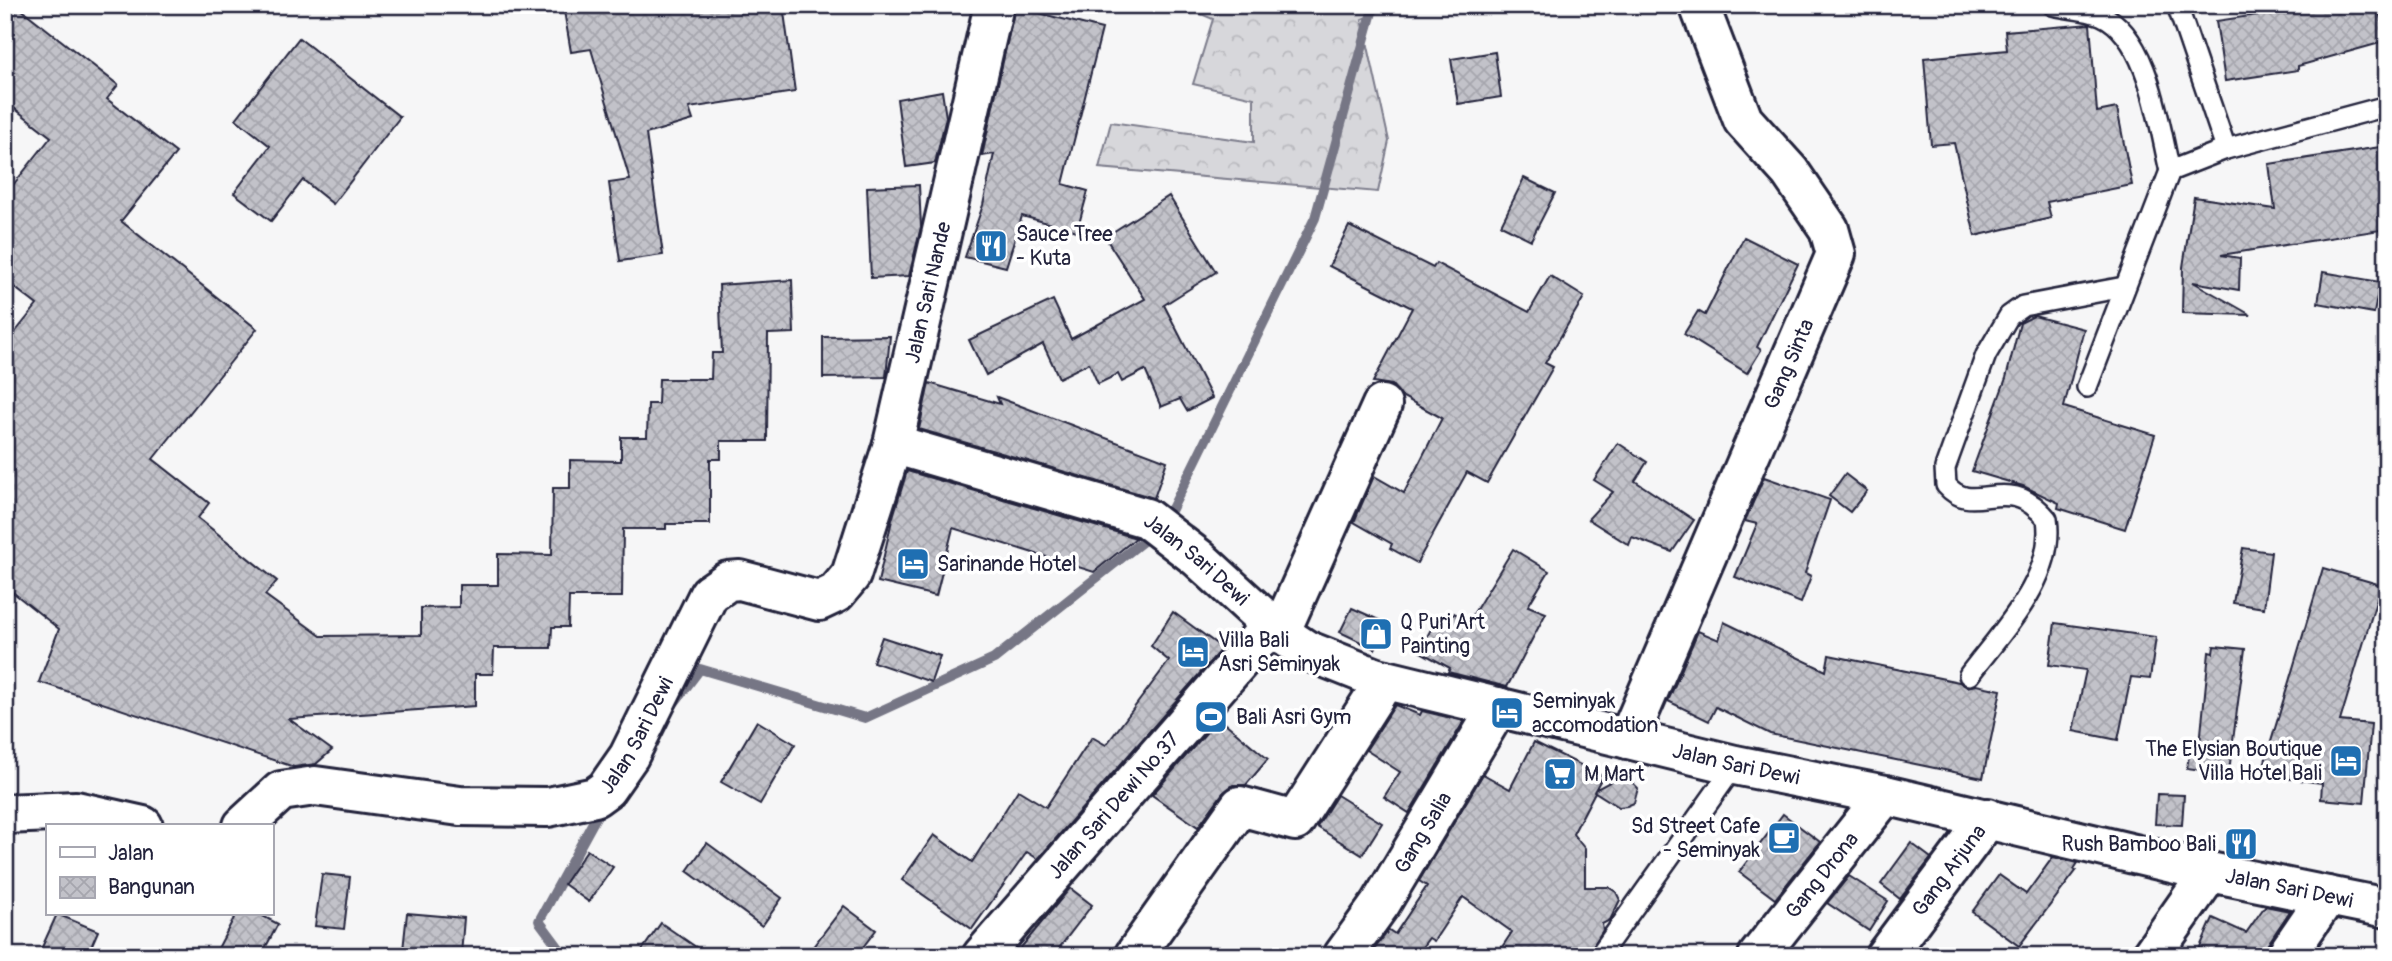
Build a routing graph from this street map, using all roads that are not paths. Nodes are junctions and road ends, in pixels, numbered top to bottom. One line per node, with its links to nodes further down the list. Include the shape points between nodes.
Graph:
1 (994, 5): 11 (street, Jalan Sari Nande)
2 (1699, 5): 17 (street, Gang Sinta, via 1743,120 1790,172 1829,229 1836,254)
3 (2053, 5): 7 (lane, via 2104,16 2120,28 2148,81)
4 (2177, 5): 6 (lane)
5 (2387, 106): 6 (lane)
6 (2226, 149): 7 (lane)
7 (2170, 171): 8 (lane)
8 (2124, 287): 9 (lane); 14 (lane, via 2023,306 1999,327 1986,355 1945,468 1946,485 1960,499 1997,493 2028,500 2047,519 2049,546 2030,588)
9 (2087, 387)
10 (1382, 405): 13 (street, Jalan Sari Dewi No.37)
11 (892, 444): 12 (street, Jalan Sari Nande); 13 (street, Jalan Sari Dewi, via 1125,510 1169,535)
12 (851, 575): 23 (street, Jalan Sari Dewi, via 836,593 819,601 740,580 728,581 709,594 629,755 596,797 548,807 460,806 315,786 281,791)
13 (1276, 629): 15 (street, Jalan Sari Dewi, via 1306,650); 27 (street, Jalan Sari Dewi No.37)
14 (1969, 675)
15 (1385, 680): 16 (street, Jalan Sari Dewi); 28 (street, via 1295,821 1240,807)
16 (1498, 707): 17 (street, Jalan Sari Dewi); 29 (street, Gang Salia, via 1381,903)
17 (1628, 739): 18 (street, Jalan Sari Dewi)
18 (1735, 765): 19 (street, Jalan Sari Dewi); 30 (lane)
19 (1885, 795): 21 (street, Jalan Sari Dewi); 31 (street, Gang Drona)
20 (5, 814): 22 (street, via 76,811)
21 (1988, 818): 24 (street, Jalan Sari Dewi); 32 (street, Gang Arjuna)
22 (134, 824)
23 (245, 824)
24 (2210, 872): 25 (street, Jalan Sari Dewi); 33 (street)
25 (2327, 896): 26 (street, Jalan Sari Dewi); 34 (street)
26 (2387, 908)
27 (982, 956)
28 (1134, 956)
29 (1343, 956)
30 (1599, 956)
31 (1758, 956)
32 (1885, 956)
33 (2151, 956)
34 (2286, 956)

